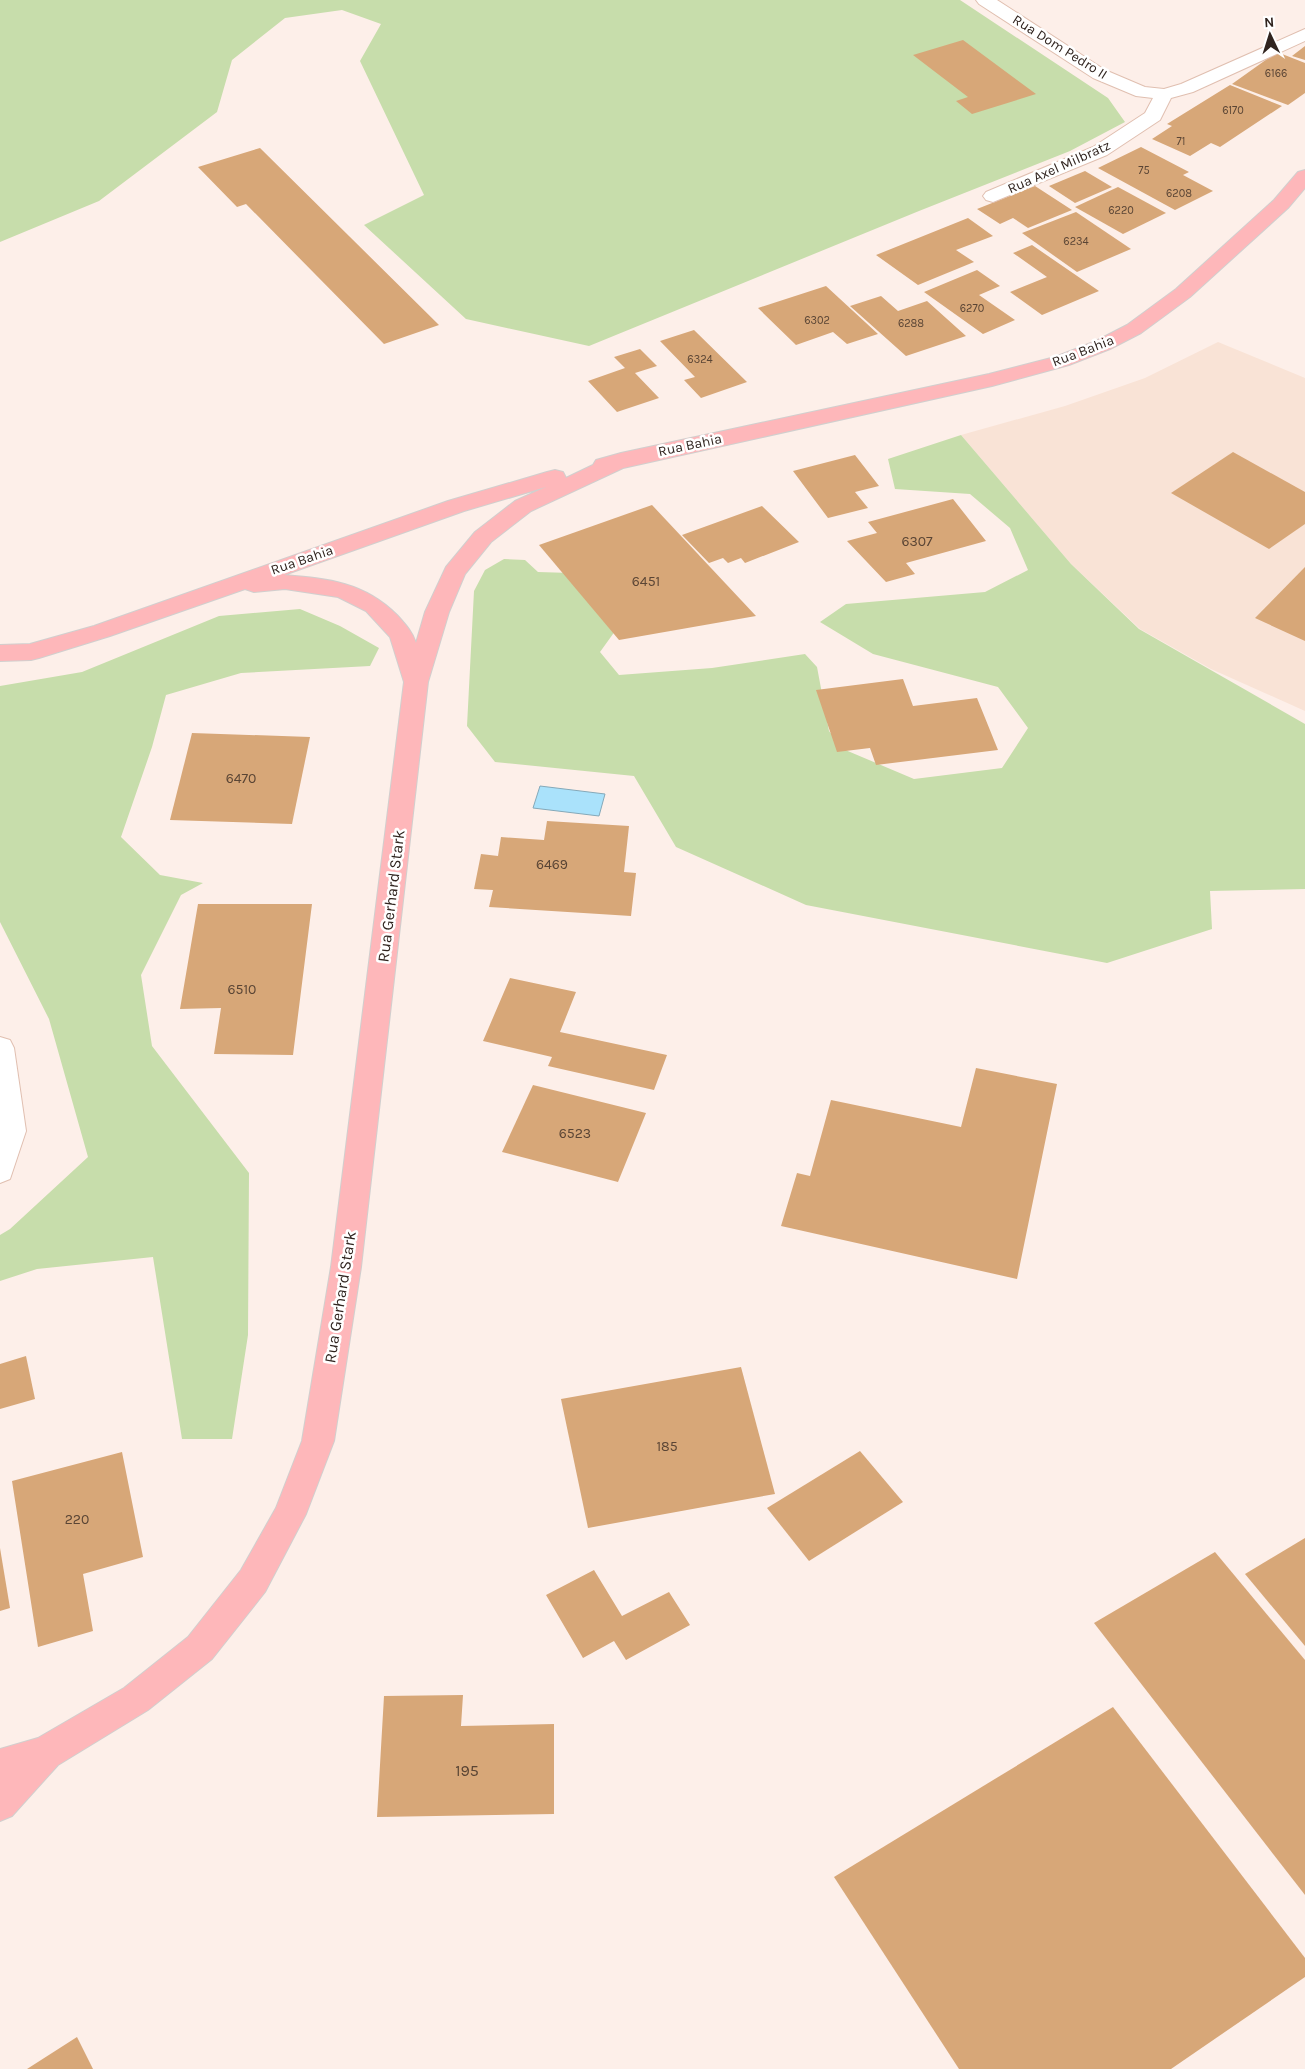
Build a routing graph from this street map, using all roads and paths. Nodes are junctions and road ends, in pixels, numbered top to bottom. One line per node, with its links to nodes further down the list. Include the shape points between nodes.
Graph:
1 (985, 0): 3 (street, Rua Dom Pedro II, via 1099,74 1142,92)
2 (1305, 34): 3 (street, Rua Dom Pedro II, via 1187,88)
3 (1164, 94): 5 (street, Rua Axel Milbratz, via 1153,116 1100,151)
4 (1305, 176): 6 (main road, Rua Bahia, via 1281,204 1183,293 1134,329 1103,344 1062,361 992,380)
5 (992, 196)
6 (622, 460): 7 (main road, Rua Bahia, via 456,506); 9 (main road, Rua Gerhard Stark, via 523,506 483,537 454,572 437,612)
7 (220, 588): 8 (main road, Rua Bahia, via 102,631 31,652); 9 (main road, Rua Gerhard Stark, via 285,582 344,590 374,606 401,634)
8 (0, 653)
9 (416, 682): 12 (main road, Rua Gerhard Stark, via 346,1267 318,1440 290,1514 254,1581 200,1648 136,1699)
10 (0, 1048): 11 (street, via 12,1131)
11 (0, 1171)
12 (46, 1753): 13 (main road, Rua Gerhard Stark); 14 (main road)
13 (0, 1766)
14 (0, 1804)

